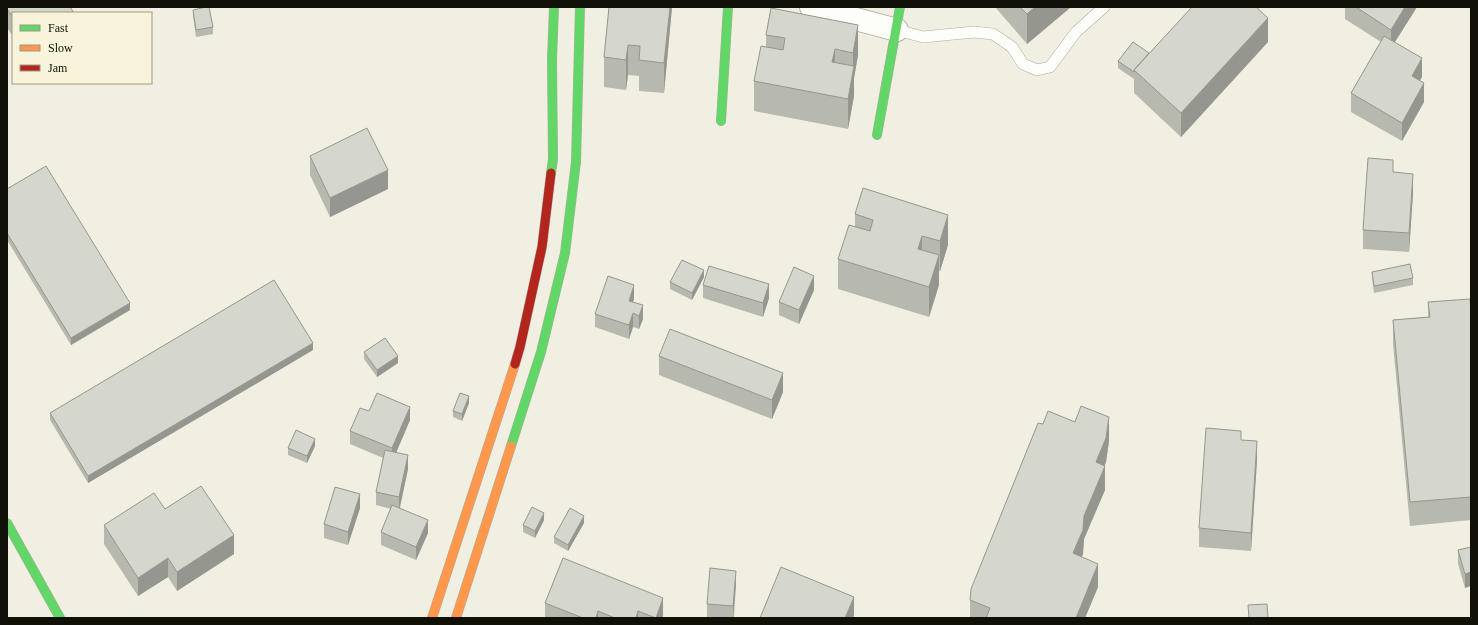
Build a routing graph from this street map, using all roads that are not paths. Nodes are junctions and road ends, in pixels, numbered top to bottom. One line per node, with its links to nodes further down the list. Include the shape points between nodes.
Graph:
1 (554, 7): 10 (main road, via 553,159)
2 (580, 7): 10 (main road, via 576,162 564,254)
3 (728, 7): 8 (main road)
4 (811, 7): 7 (street)
5 (900, 7): 7 (main road)
6 (1104, 7): 7 (lane, via 1076,32 1050,67 1037,70 1023,64 1012,46 993,34 974,32 923,37)
7 (897, 30): 9 (main road)
8 (720, 121)
9 (877, 135)
10 (530, 349): 13 (main road); 14 (main road, via 482,539)
11 (7, 523): 12 (main road)
12 (60, 618)
13 (432, 618)
14 (456, 618)

